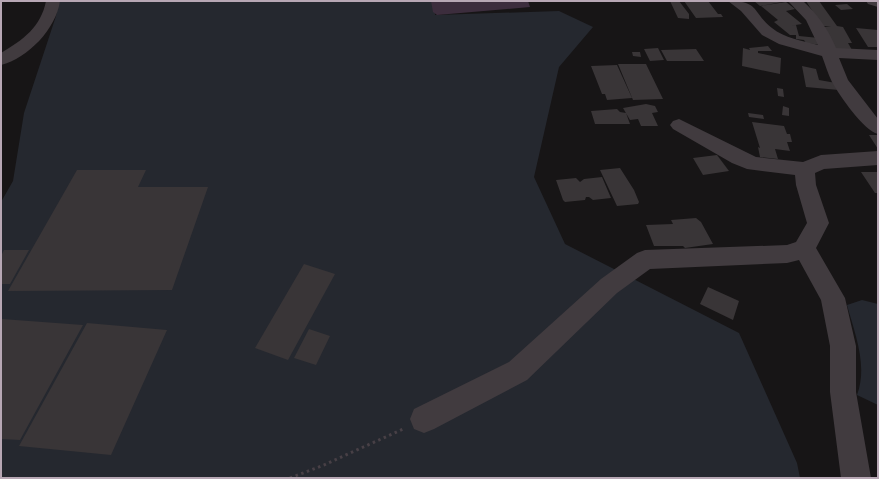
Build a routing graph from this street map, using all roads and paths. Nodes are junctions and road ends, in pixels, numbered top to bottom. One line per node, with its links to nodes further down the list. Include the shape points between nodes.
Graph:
1 (40, 1): 7 (street)
2 (53, 1): 7 (street, via 53,12)
3 (735, 1): 8 (street, via 746,8 767,32 793,44)
4 (795, 1): 8 (street, via 812,18)
5 (873, 1): 6 (street)
6 (878, 3)
7 (44, 26): 10 (street, via 28,44)
8 (831, 53): 9 (street); 12 (street, via 840,82 870,122)
9 (878, 55)
10 (1, 60)
11 (679, 125): 14 (street, via 754,164)
12 (878, 128)
13 (878, 158): 14 (street, via 821,162)
14 (805, 169): 15 (street, via 806,185 818,223)
15 (804, 249): 16 (street, via 787,254 646,260 609,286 518,371); 18 (street, via 833,298 843,346 843,392)
16 (424, 419): 17 (path)
17 (290, 478)
18 (856, 478)

